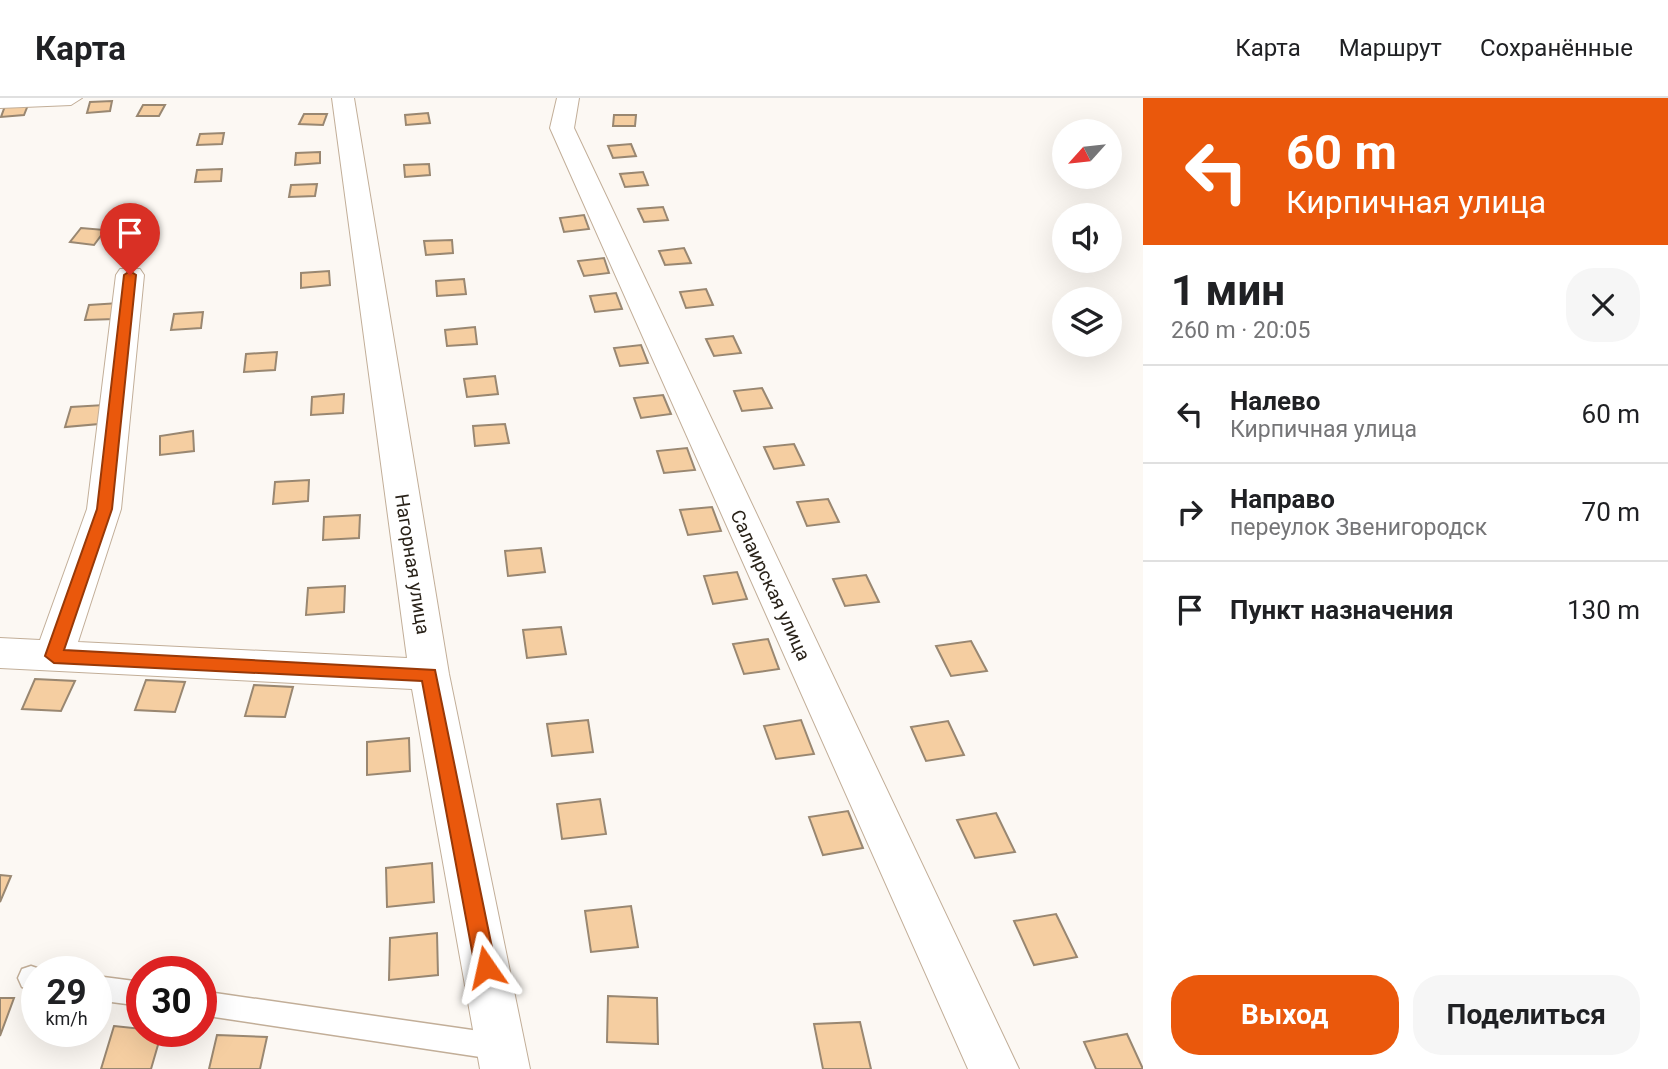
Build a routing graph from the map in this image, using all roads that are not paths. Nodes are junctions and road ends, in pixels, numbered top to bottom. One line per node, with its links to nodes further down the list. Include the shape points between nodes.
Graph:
1 (71, 98): 4 (street)
2 (343, 98): 8 (street, Нагорная улица)
3 (568, 98): 11 (street, Салаирская улица, via 562,128)
4 (0, 101)
5 (130, 275): 7 (street, via 104,509)
6 (0, 653): 7 (street)
7 (54, 656): 8 (street)
8 (429, 674): 10 (street, Нагорная улица)
9 (217, 1006): 10 (lane)
10 (503, 1058)
11 (994, 1069)

